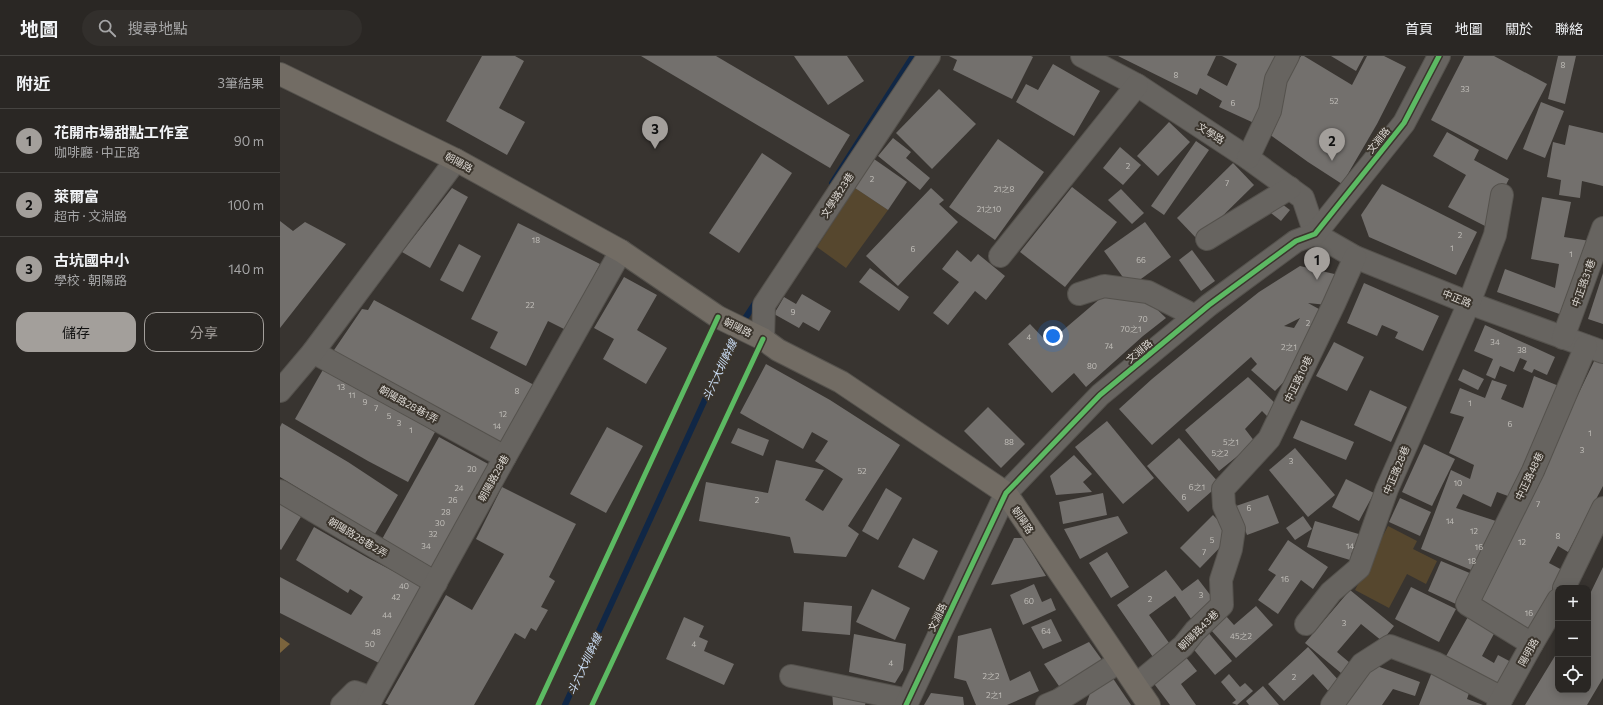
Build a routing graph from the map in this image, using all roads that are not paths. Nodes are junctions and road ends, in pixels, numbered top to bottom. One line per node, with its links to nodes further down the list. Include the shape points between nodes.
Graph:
1 (928, 56): 21 (street, 文學路23巷, via 764,306)
2 (1082, 56): 6 (street, 文學路)
3 (1288, 56): 7 (street, via 1276,79 1270,110)
4 (1439, 56): 12 (street, 文淵路, via 1404,123)
5 (280, 74): 8 (main road, 朝陽路)
6 (1137, 85): 7 (street, 文學路); 15 (street)
7 (1248, 158): 9 (street, 文學路)
8 (456, 160): 14 (main road, 朝陽路); 23 (street)
9 (1290, 188): 12 (street, 文學路, via 1303,198); 13 (street)
10 (1502, 195): 18 (street, 中正路28巷, via 1495,235)
11 (1603, 228): 20 (street, 中正路31巷)
12 (1315, 234): 16 (street, 中正路); 19 (street, 文淵路, via 1296,241)
13 (1207, 239)
14 (621, 251): 21 (main road, 朝陽路, via 718,317); 25 (street, 朝陽路28巷)
15 (1000, 256)
16 (1355, 257): 18 (street, 中正路); 26 (street, 中正路10巷, via 1269,439)
17 (1080, 294): 19 (street, via 1104,286 1148,292)
18 (1469, 302): 20 (street, 中正路); 33 (street, 中正路28巷, via 1387,489 1359,568 1331,592)
19 (1195, 316): 28 (street, 文淵路, via 1100,395)
20 (1563, 338): 22 (street, 中正路)
21 (763, 339): 28 (main road, 朝陽路, via 778,350 841,382)
22 (1595, 349): 34 (street, 中正路48巷, via 1467,604)
23 (313, 352): 24 (street); 25 (street, 朝陽路28巷1弄)
24 (280, 391)
25 (504, 457): 30 (street, 朝陽路28巷)
26 (1223, 489): 37 (street, 朝陽路43巷, via 1224,506 1234,529 1231,549 1221,580 1222,605 1183,646)
27 (280, 491): 30 (street, 朝陽路28巷2弄)
28 (1006, 493): 35 (main road, 朝陽路); 39 (street, 文淵路)
29 (1603, 508): 31 (street)
30 (436, 583): 38 (street, 朝陽路28巷)
31 (1565, 585)
32 (1555, 605): 34 (street, 陽明路)
33 (1306, 624)
34 (1532, 644): 40 (street, 陽明路)
35 (1119, 662): 37 (main road, 朝陽路); 41 (street)
36 (791, 676): 39 (street)
37 (1136, 686): 43 (main road, 朝陽路)
38 (370, 702): 42 (street, via 356,692)
39 (907, 702)
40 (1500, 702): 44 (street, via 1435,663 1390,646 1362,664)
41 (1056, 703)
42 (342, 705)
43 (1149, 705)
44 (1332, 705)

